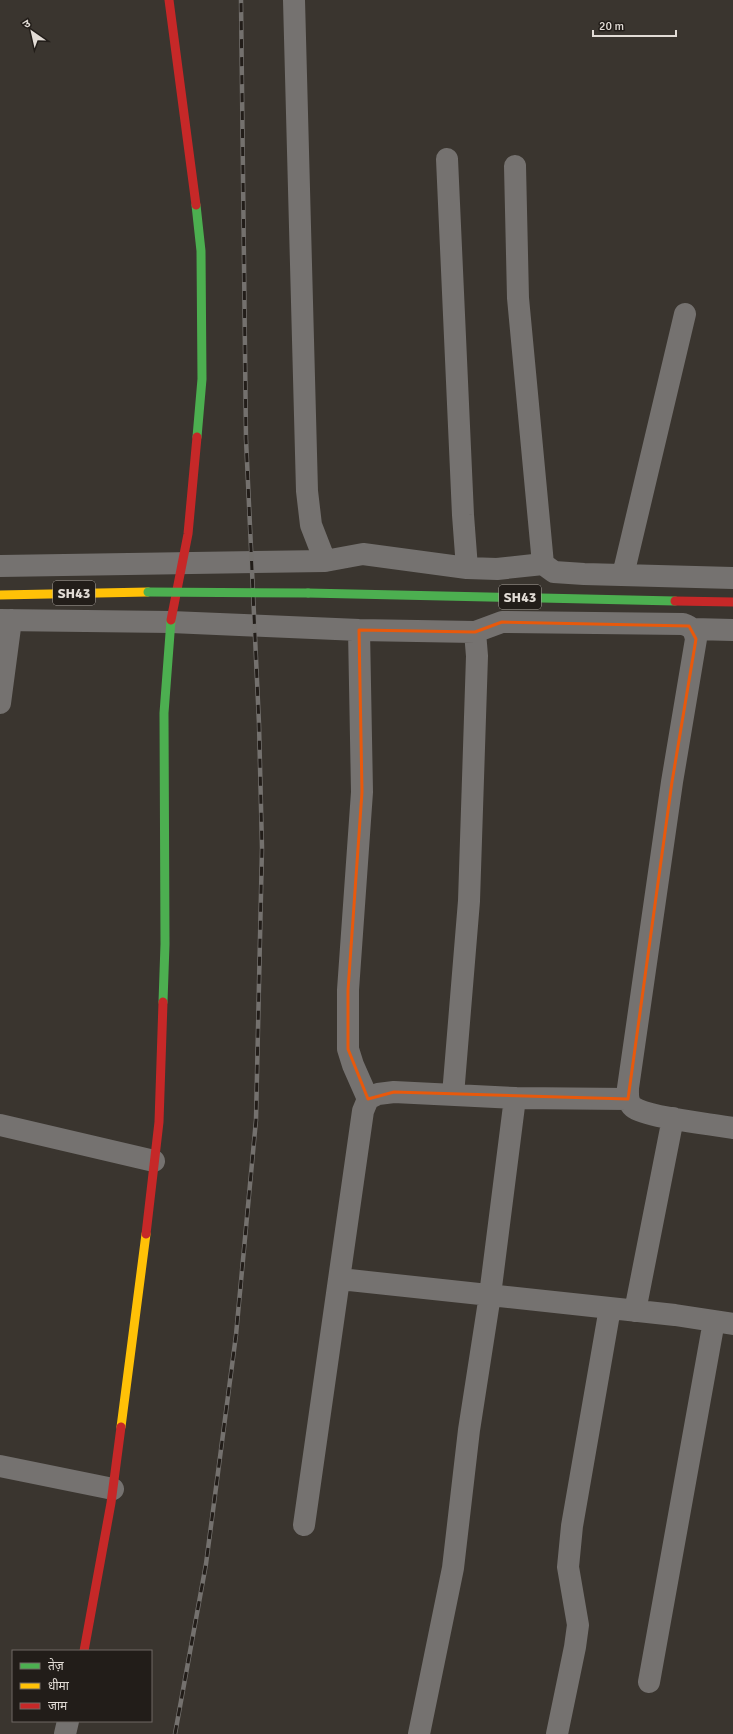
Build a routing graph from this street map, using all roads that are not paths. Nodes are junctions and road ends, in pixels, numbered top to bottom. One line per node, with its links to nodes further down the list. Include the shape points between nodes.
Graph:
1 (169, 0): 7 (street, via 194,180 201,251 202,379 188,534)
2 (294, 0): 6 (street, via 307,491 311,525)
3 (447, 159): 10 (street, via 462,507)
4 (515, 166): 8 (street, via 518,298)
5 (685, 314): 11 (street)
6 (321, 552): 7 (street); 10 (street, via 363,554)
7 (181, 563): 9 (street); 16 (street)
8 (543, 564): 10 (street, via 497,569); 11 (street, via 554,572)
9 (0, 566)
10 (467, 568)
11 (623, 575): 12 (street)
12 (733, 578)
13 (0, 595): 14 (street, SH43, bridge, via 148,592 308,593)
14 (733, 602)
15 (5, 620): 16 (street); 21 (street)
16 (171, 622): 18 (street); 29 (street, via 164,713 165,944 159,1122)
17 (691, 628): 19 (street); 20 (street, via 683,624 502,622); 25 (street, via 696,639 672,782)
18 (359, 630): 20 (street); 24 (street, via 362,792 348,990 348,1049)
19 (733, 630)
20 (475, 632): 22 (street, via 477,656 469,901)
21 (0, 703)
22 (453, 1095): 23 (street); 24 (street, via 394,1092 378,1094)
23 (515, 1098): 25 (street); 31 (street)
24 (368, 1099): 30 (street, via 363,1112)
25 (628, 1100): 26 (street, via 633,1107 641,1111)
26 (673, 1118): 28 (street); 33 (street)
27 (0, 1125): 29 (street)
28 (733, 1128)
29 (154, 1161): 36 (street)
30 (340, 1279): 31 (street); 37 (street)
31 (490, 1296): 32 (street); 42 (street, via 453,1568)
32 (610, 1308): 33 (street); 43 (street, via 572,1526 568,1567 578,1625)
33 (636, 1311): 34 (street)
34 (724, 1322): 39 (street)
35 (0, 1466): 36 (street)
36 (113, 1489): 38 (street)
37 (304, 1525)
38 (84, 1650)
39 (649, 1682)
40 (68, 1722): 41 (street)
41 (65, 1734)
42 (419, 1734)
43 (557, 1734)

